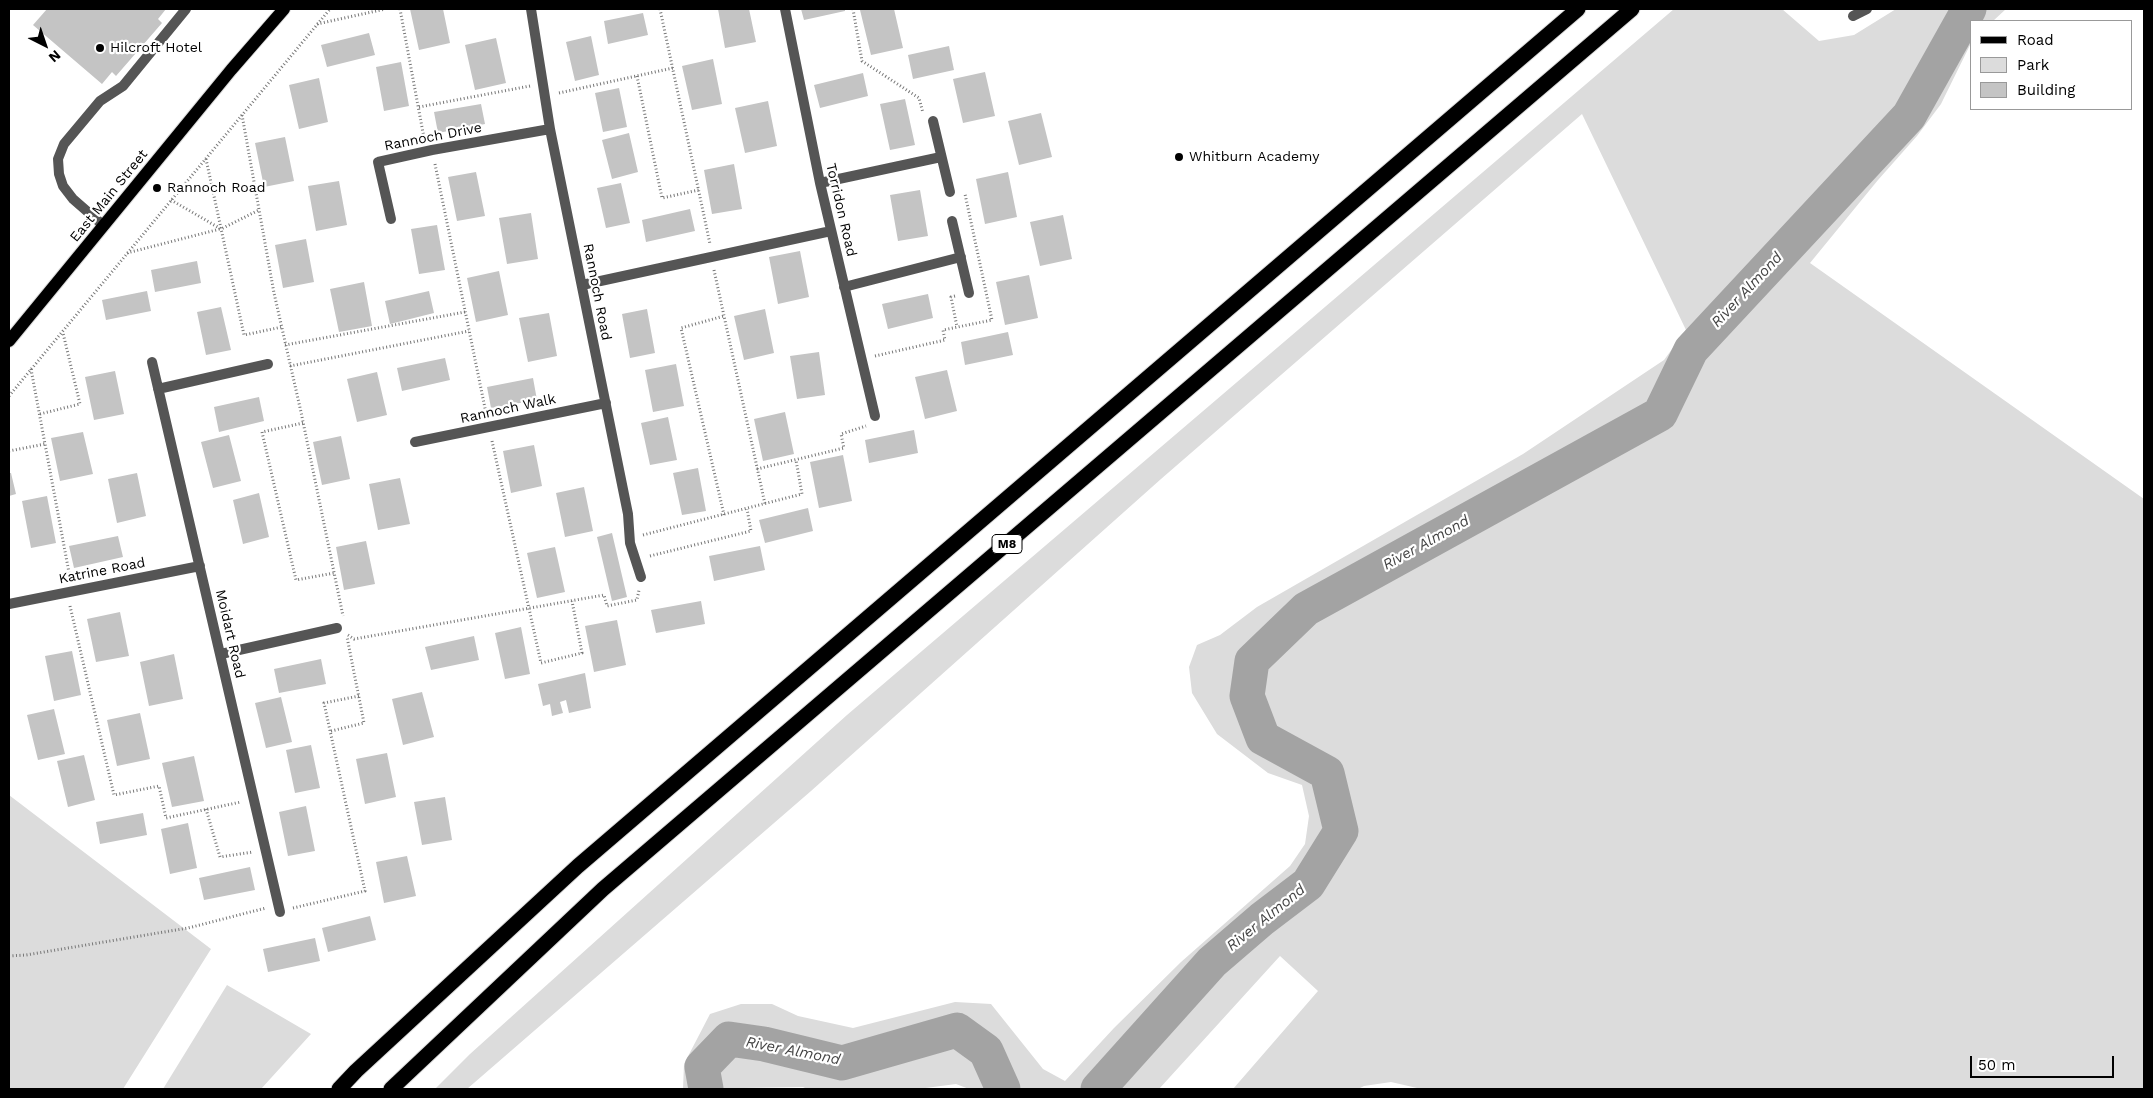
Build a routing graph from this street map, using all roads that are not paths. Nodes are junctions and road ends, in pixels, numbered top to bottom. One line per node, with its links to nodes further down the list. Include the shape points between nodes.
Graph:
1 (186, 9): 19 (street, via 123,86 100,101 64,144 58,159 63,186)
2 (273, 9): 11 (main road, East Main Street)
3 (284, 9): 11 (main road, East Main Street)
4 (542, 9): 9 (street, Rannoch Road)
5 (785, 9): 15 (street, Torridon Road)
6 (1578, 9): 38 (highway, M8, via 578,866)
7 (1632, 9): 39 (highway, M8, via 603,889)
8 (1867, 9): 10 (street)
9 (531, 10): 13 (street, Rannoch Road)
10 (1853, 16)
11 (231, 70): 19 (main road, East Main Street)
12 (933, 121): 14 (street)
13 (550, 130): 17 (street, Rannoch Drive, via 378,162); 22 (street, Rannoch Road)
14 (941, 157): 15 (street); 16 (street)
15 (820, 183): 20 (street, Torridon Road)
16 (950, 192)
17 (390, 219)
18 (952, 221): 21 (street)
19 (104, 226): 25 (main road, East Main Street)
20 (831, 231): 22 (street); 23 (street, Torridon Road)
21 (961, 257): 23 (street); 24 (street)
22 (582, 285): 29 (street, Rannoch Road)
23 (844, 287): 30 (street, Torridon Road)
24 (969, 293)
25 (9, 341)
26 (152, 362): 28 (street, Moidart Road)
27 (268, 364): 28 (street)
28 (158, 389): 32 (street, Moidart Road)
29 (606, 403): 31 (street, Rannoch Walk); 33 (street, Rannoch Road, via 630,538)
30 (875, 416)
31 (415, 442)
32 (200, 566): 34 (street, Katrine Road); 36 (street, Moidart Road)
33 (641, 577)
34 (9, 604)
35 (341, 627): 36 (street)
36 (221, 654): 37 (street, Moidart Road)
37 (280, 908)
38 (339, 1089)
39 (392, 1089)

